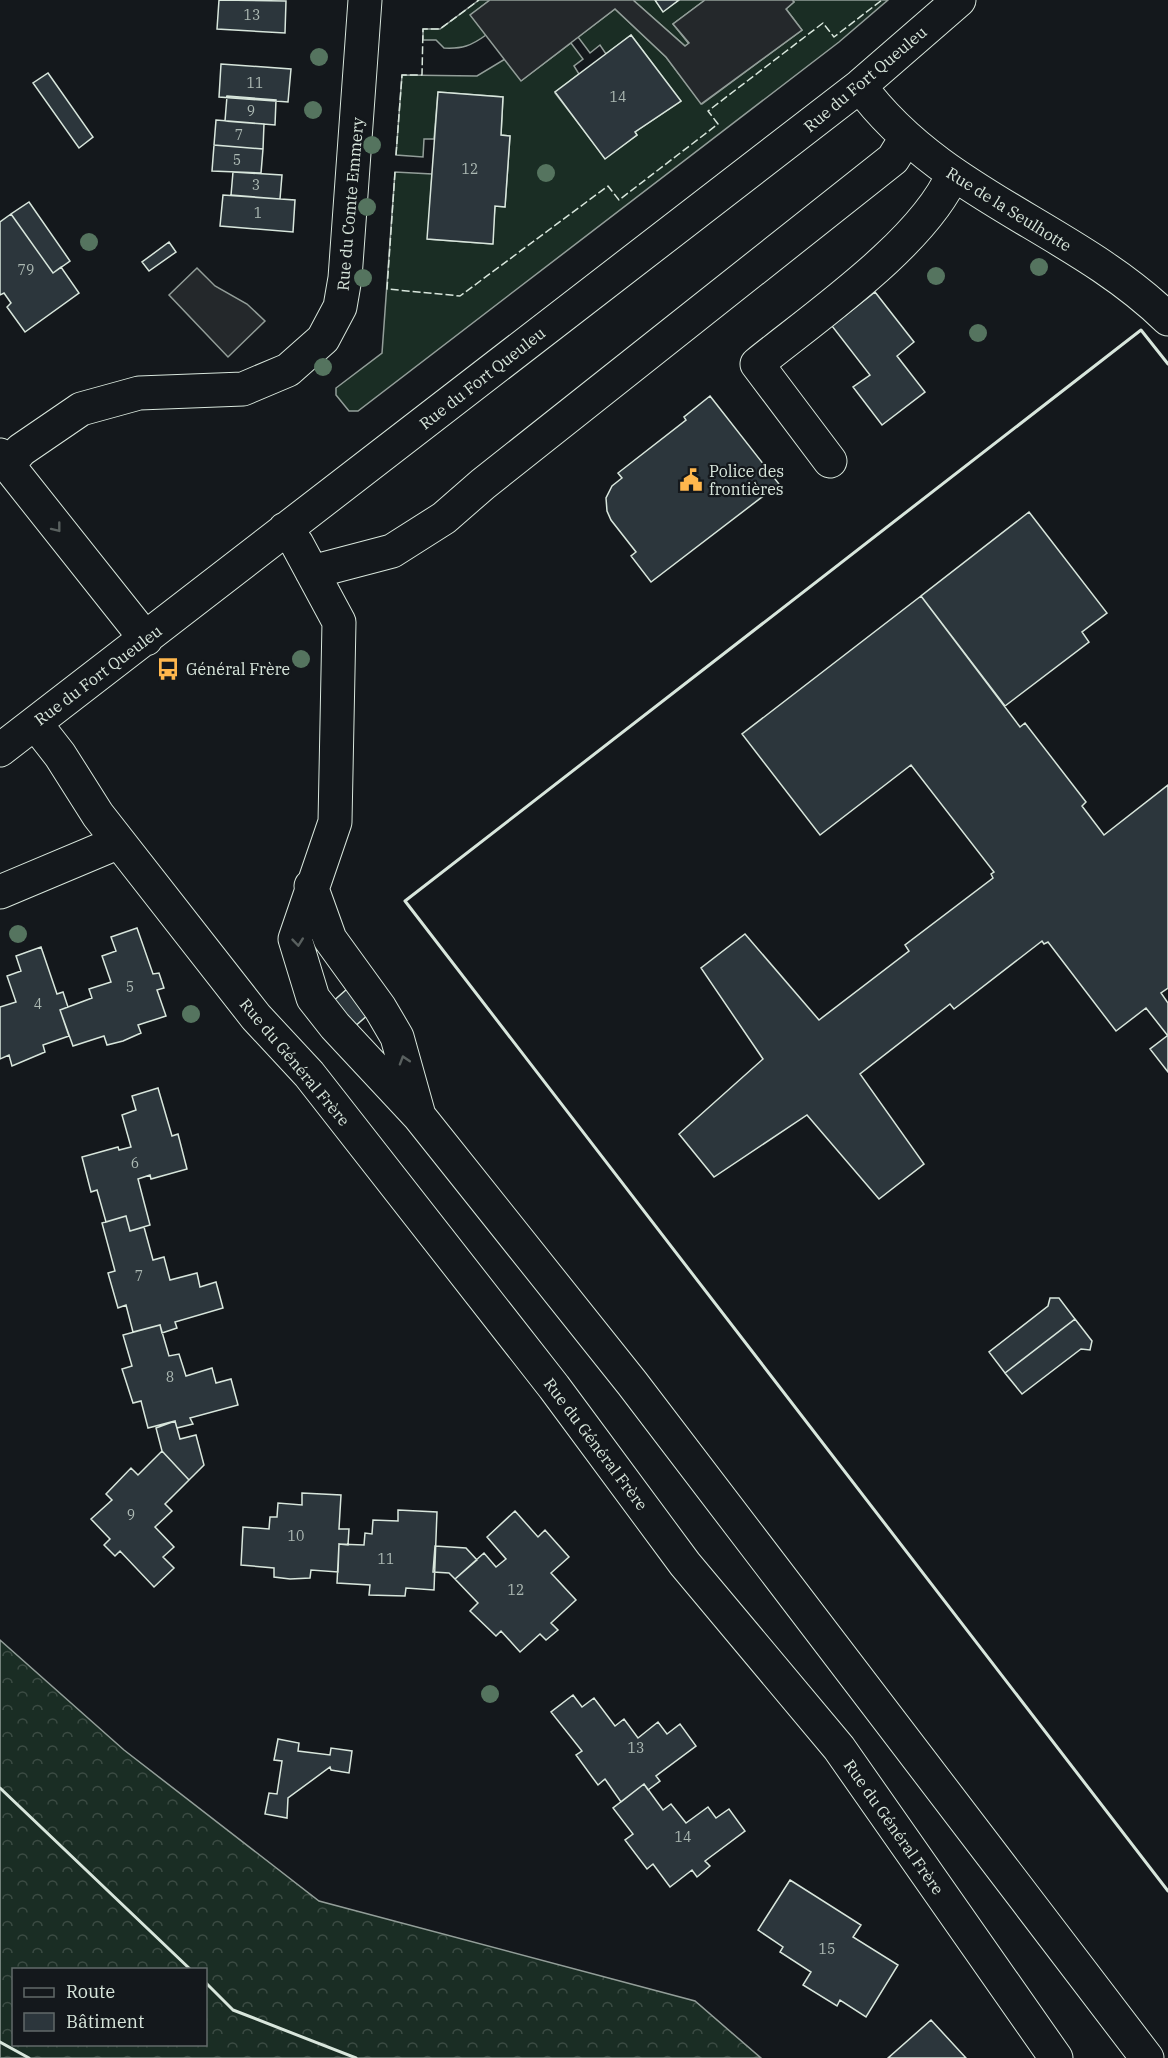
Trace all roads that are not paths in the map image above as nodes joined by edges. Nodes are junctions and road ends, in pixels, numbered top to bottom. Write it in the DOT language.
graph roads {
  1 [pos="365,0"];
  2 [pos="959,0"];
  3 [pos="860,86"];
  4 [pos="906,138"];
  5 [pos="953,174"];
  6 [pos="1168,319"];
  7 [pos="4,460"];
  8 [pos="830,461"];
  9 [pos="0,501"];
  10 [pos="36,501"];
  11 [pos="285,529"];
  12 [pos="312,572"];
  13 [pos="146,639"];
  14 [pos="35,723"];
  15 [pos="0,750"];
  16 [pos="119,842"];
  17 [pos="311,886"];
  18 [pos="0,892"];
  19 [pos="419,1116"];
  20 [pos="1056,2058"];
  21 [pos="1147,2058"];
  1 -- 7 [label="street, Rue du Comte Emmery"];
  2 -- 3 [label="street, Rue du Fort Queuleu"];
  3 -- 4 [label="street, Rue de la Seulhotte"];
  3 -- 11 [label="street, Rue du Fort Queuleu"];
  4 -- 5 [label="street, Rue de la Seulhotte"];
  4 -- 12 [label="street"];
  5 -- 6 [label="street, Rue de la Seulhotte"];
  5 -- 8 [label="street"];
  7 -- 10 [label="street"];
  9 -- 10 [label="street"];
  10 -- 13 [label="street, one-way"];
  11 -- 12 [label="street"];
  11 -- 13 [label="street, Rue du Fort Queuleu"];
  12 -- 17 [label="street"];
  13 -- 14 [label="street, Rue du Fort Queuleu"];
  14 -- 15 [label="street, Rue du Fort Queuleu"];
  14 -- 16 [label="street, Rue du Général Frère"];
  16 -- 18 [label="street"];
  16 -- 20 [label="street, Rue du Général Frère"];
  19 -- 17 [label="street, one-way"];
  17 -- 19 [label="street, one-way"];
  19 -- 21 [label="street"];
}
